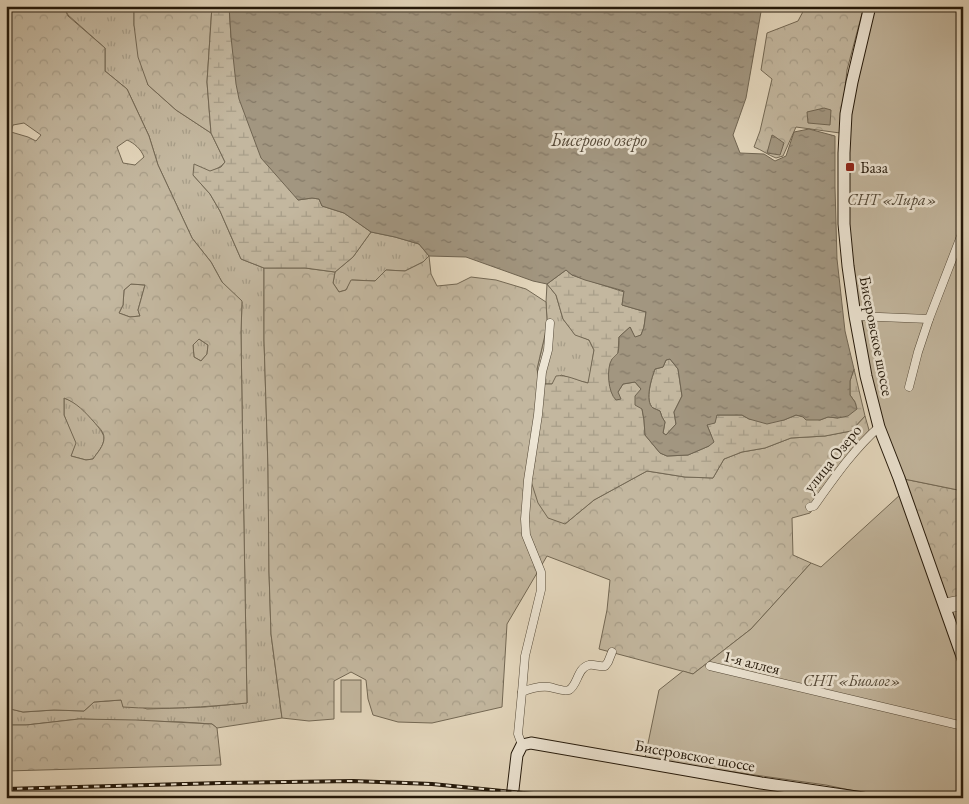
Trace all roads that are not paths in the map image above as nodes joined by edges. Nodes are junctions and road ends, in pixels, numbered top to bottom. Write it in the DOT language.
graph roads {
  1 [pos="870,6"];
  2 [pos="963,231"];
  3 [pos="855,316"];
  4 [pos="929,319"];
  5 [pos="550,324"];
  6 [pos="909,387"];
  7 [pos="879,427"];
  8 [pos="810,507"];
  9 [pos="963,599"];
  10 [pos="944,606"];
  11 [pos="963,606"];
  12 [pos="612,652"];
  13 [pos="963,659"];
  14 [pos="710,666"];
  15 [pos="522,692"];
  16 [pos="963,726"];
  17 [pos="522,745"];
  18 [pos="512,798"];
  19 [pos="863,798"];
  1 -- 3 [label="main road, Бисеровское шоссе"];
  2 -- 4 [label="street"];
  3 -- 4 [label="street"];
  3 -- 7 [label="main road, Бисеровское шоссе"];
  4 -- 6 [label="street"];
  5 -- 15 [label="street"];
  7 -- 8 [label="street, улица Озеро"];
  7 -- 10 [label="main road, Бисеровское шоссе"];
  9 -- 10 [label="street"];
  10 -- 11 [label="street"];
  10 -- 13 [label="main road, Бисеровское шоссе"];
  12 -- 15 [label="street"];
  14 -- 16 [label="street, 1-я аллея"];
  15 -- 17 [label="street"];
  17 -- 18 [label="main road"];
  17 -- 19 [label="main road, Бисеровское шоссе"];
}
